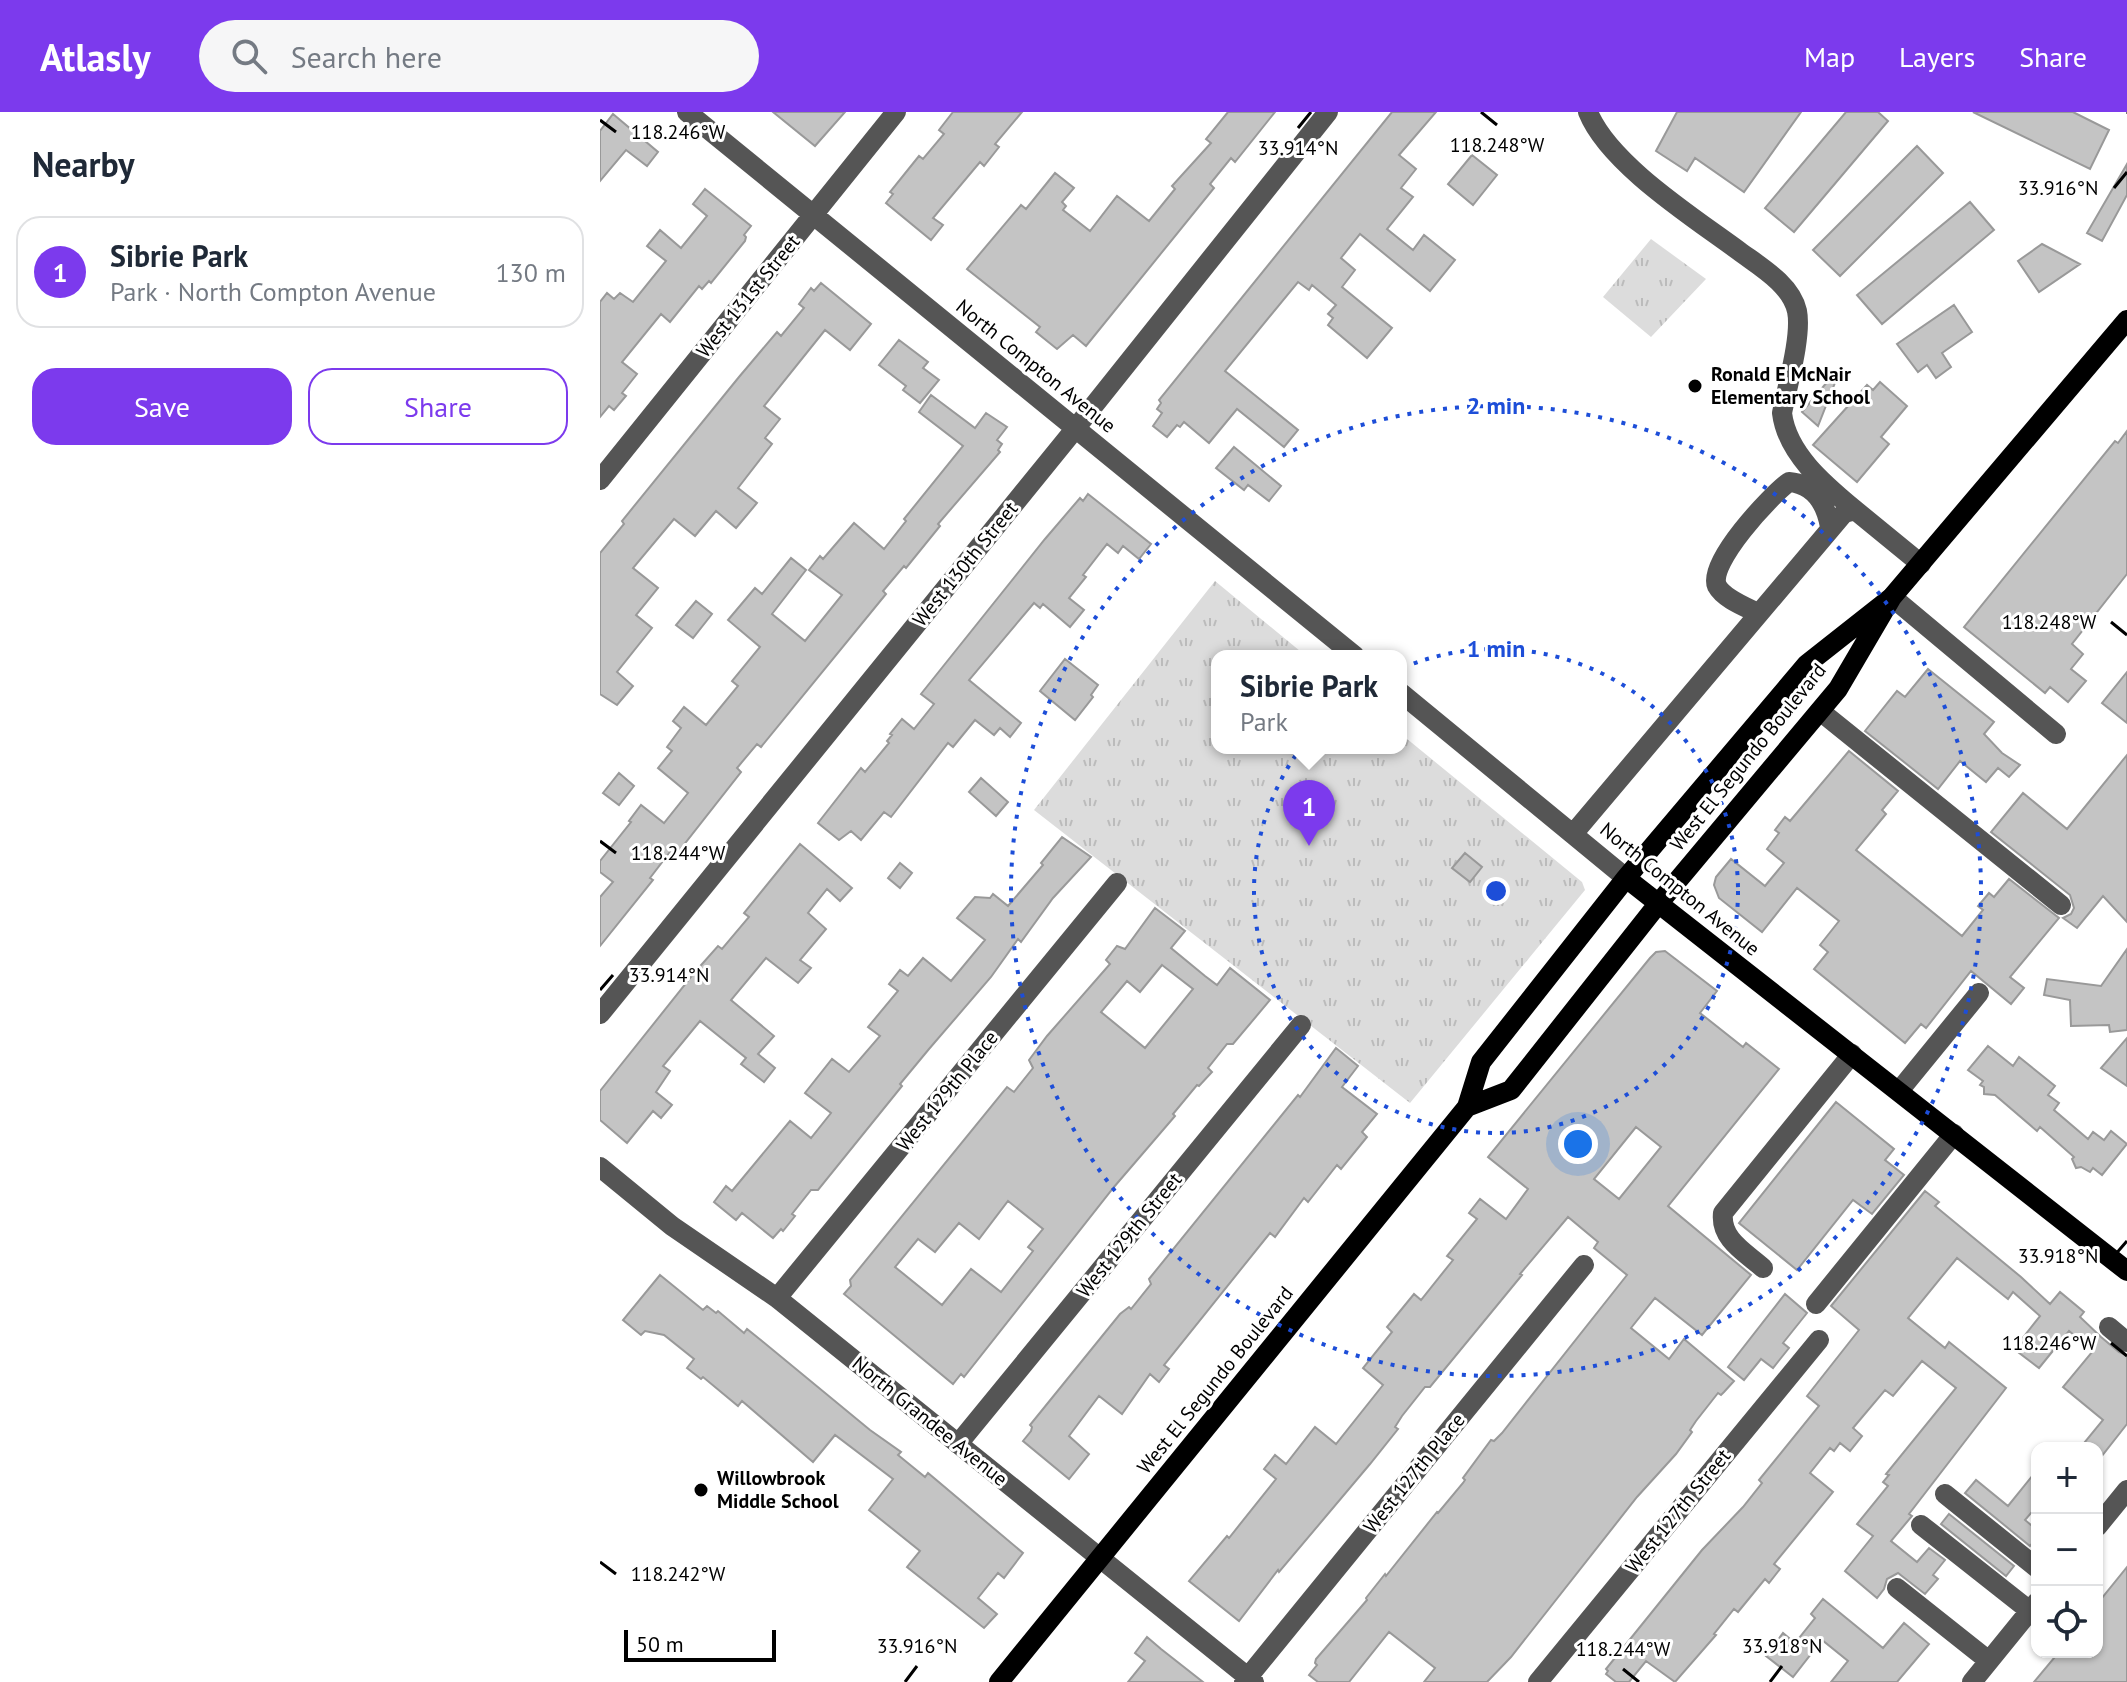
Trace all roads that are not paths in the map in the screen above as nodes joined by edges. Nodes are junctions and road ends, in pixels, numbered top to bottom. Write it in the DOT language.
graph roads {
  1 [pos="687,112"];
  2 [pos="896,112"];
  3 [pos="1328,112"];
  4 [pos="1588,112"];
  5 [pos="813,216"];
  6 [pos="2127,320"];
  7 [pos="1075,429"];
  8 [pos="600,480"];
  9 [pos="1855,510"];
  10 [pos="1830,527"];
  11 [pos="1921,564"];
  12 [pos="1892,597"];
  13 [pos="1758,613"];
  14 [pos="1348,650"];
  15 [pos="1407,698"];
  16 [pos="1820,711"];
  17 [pos="2056,734"];
  18 [pos="1573,834"];
  19 [pos="1626,878"];
  20 [pos="1117,883"];
  21 [pos="1658,904"];
  22 [pos="2061,905"];
  23 [pos="1979,993"];
  24 [pos="600,1014"];
  25 [pos="1301,1025"];
  26 [pos="1852,1054"];
  27 [pos="1899,1091"];
  28 [pos="1467,1107"];
  29 [pos="1954,1134"];
  30 [pos="600,1167"];
  31 [pos="1584,1265"];
  32 [pos="1763,1268"];
  33 [pos="2127,1271"];
  34 [pos="777,1298"];
  35 [pos="1816,1304"];
  36 [pos="2109,1327"];
  37 [pos="1819,1340"];
  38 [pos="2127,1342"];
  39 [pos="958,1444"];
  40 [pos="2127,1490"];
  41 [pos="1945,1494"];
  42 [pos="2103,1520"];
  43 [pos="1921,1525"];
  44 [pos="1101,1559"];
  45 [pos="2031,1563"];
  46 [pos="1897,1588"];
  47 [pos="2031,1606"];
  48 [pos="2031,1609"];
  49 [pos="1989,1661"];
  50 [pos="1248,1680"];
  51 [pos="999,1682"];
  52 [pos="1538,1682"];
  53 [pos="1972,1682"];
  1 -- 5 [label="street, North Compton Avenue"];
  2 -- 5 [label="street, West 131st Street"];
  3 -- 7 [label="street, West 130th Street"];
  4 -- 9 [label="street"];
  5 -- 7 [label="street, North Compton Avenue"];
  5 -- 8 [label="street, West 131st Street"];
  6 -- 11 [label="main road, West El Segundo Boulevard"];
  7 -- 14 [label="street, North Compton Avenue"];
  7 -- 24 [label="street, West 130th Street"];
  9 -- 10 [label="street"];
  9 -- 11 [label="street"];
  10 -- 13 [label="street"];
  10 -- 13 [label="street"];
  11 -- 12 [label="main road, West El Segundo Boulevard"];
  12 -- 16 [label="main road, West El Segundo Boulevard"];
  12 -- 17 [label="street"];
  12 -- 19 [label="main road, West El Segundo Boulevard"];
  13 -- 18 [label="street"];
  15 -- 18 [label="street, North Compton Avenue"];
  16 -- 21 [label="main road, West El Segundo Boulevard"];
  16 -- 22 [label="street"];
  18 -- 19 [label="street, North Compton Avenue"];
  19 -- 21 [label="main road, North Compton Avenue"];
  19 -- 28 [label="main road, West El Segundo Boulevard"];
  20 -- 34 [label="street, West 129th Place"];
  21 -- 26 [label="main road, North Compton Avenue"];
  21 -- 28 [label="main road, West El Segundo Boulevard"];
  23 -- 27 [label="street"];
  25 -- 39 [label="street, West 129th Street"];
  26 -- 27 [label="main road, North Compton Avenue"];
  26 -- 32 [label="street"];
  27 -- 29 [label="main road, North Compton Avenue"];
  28 -- 44 [label="main road, West El Segundo Boulevard"];
  29 -- 33 [label="main road, North Compton Avenue"];
  29 -- 35 [label="street"];
  30 -- 34 [label="street, North Grandee Avenue"];
  31 -- 50 [label="street, West 127th Place"];
  34 -- 39 [label="street, North Grandee Avenue"];
  36 -- 38 [label="street"];
  37 -- 52 [label="street, West 127th Street"];
  39 -- 44 [label="street, North Grandee Avenue"];
  40 -- 42 [label="street"];
  41 -- 45 [label="street"];
  43 -- 47 [label="street"];
  44 -- 50 [label="street, North Grandee Avenue"];
  44 -- 51 [label="main road, West El Segundo Boulevard"];
  46 -- 49 [label="street"];
  48 -- 49 [label="street"];
  49 -- 53 [label="street"];
}
